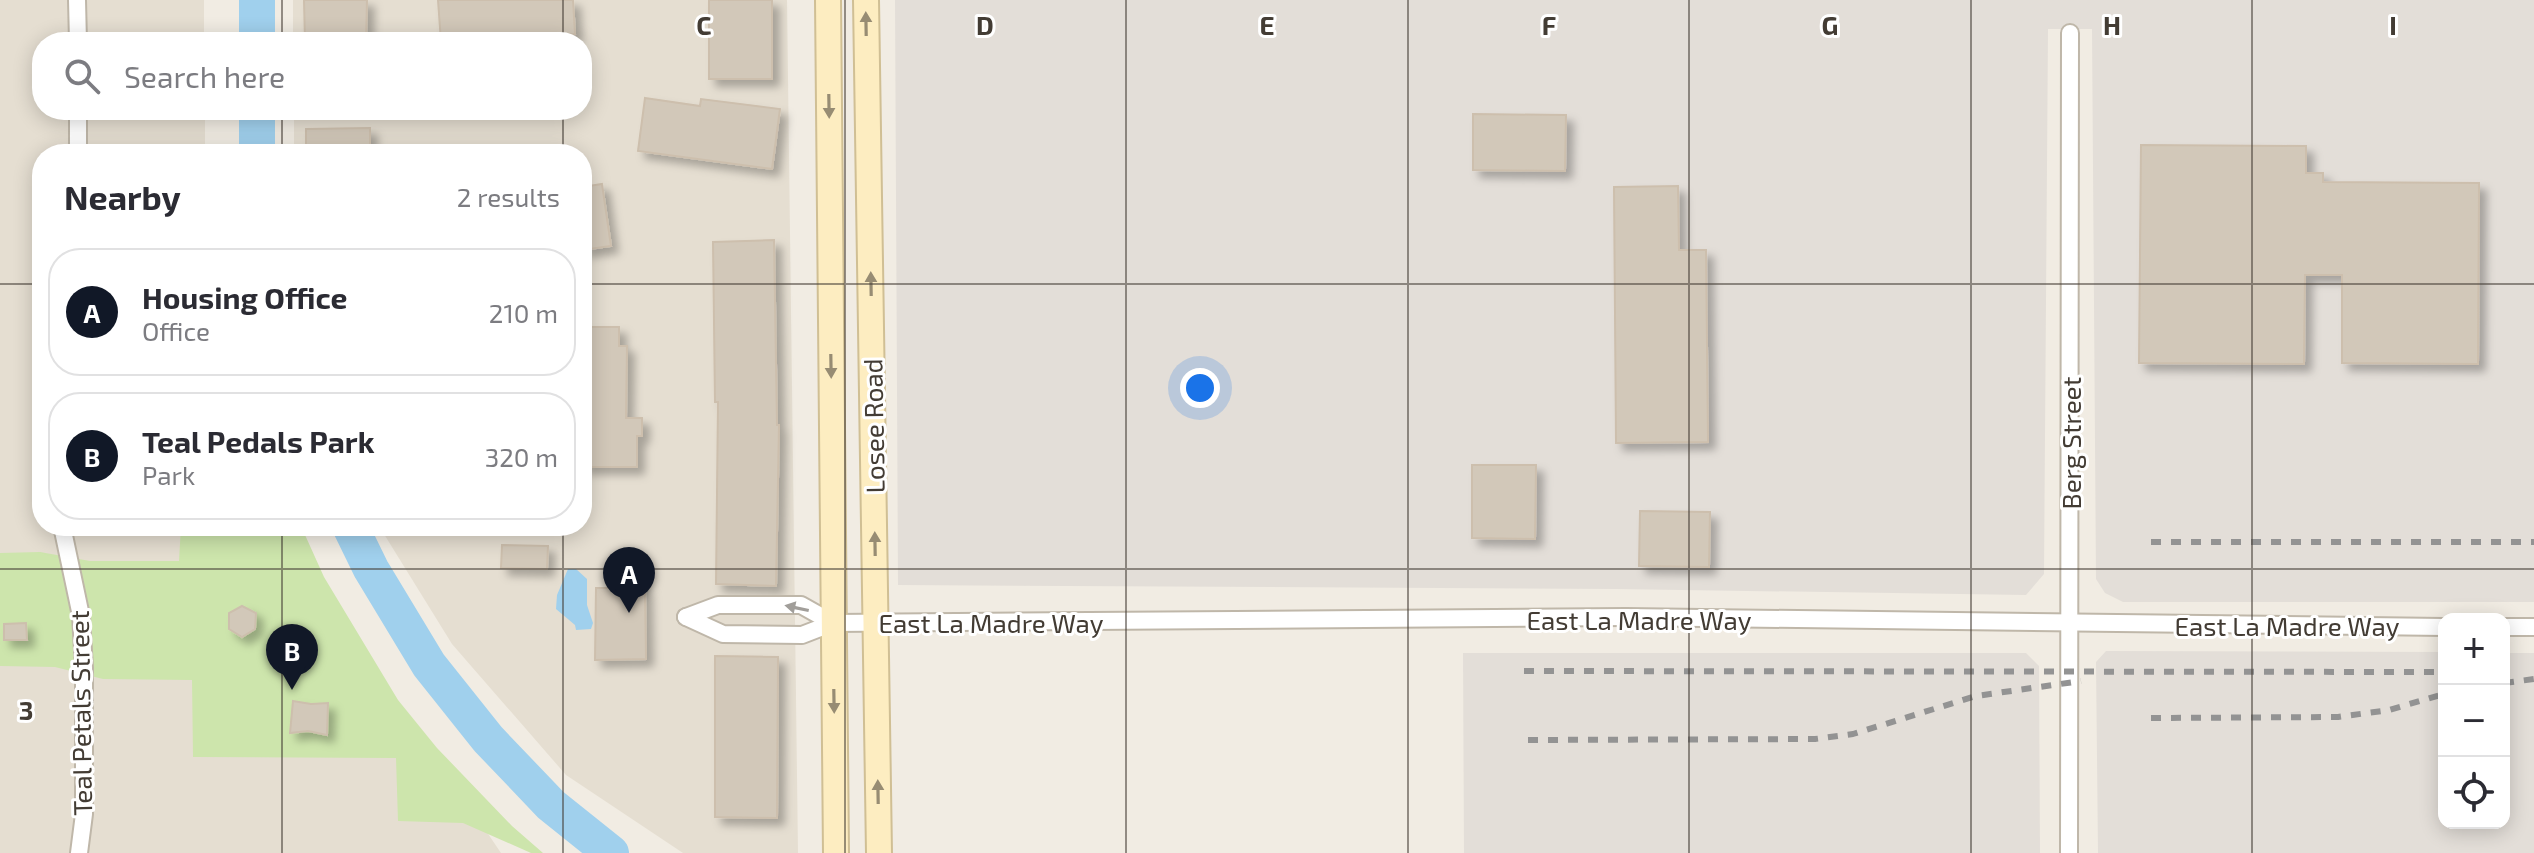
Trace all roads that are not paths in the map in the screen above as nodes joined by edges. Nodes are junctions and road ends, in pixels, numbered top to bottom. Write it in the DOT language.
graph roads {
  1 [pos="77,0"];
  2 [pos="828,0"];
  3 [pos="866,0"];
  4 [pos="78,32"];
  5 [pos="2070,33"];
  6 [pos="78,120"];
  7 [pos="78,144"];
  8 [pos="64,536"];
  9 [pos="876,622"];
  10 [pos="833,623"];
  11 [pos="2070,624"];
  12 [pos="2438,627"];
  13 [pos="2510,627"];
  14 [pos="2534,627"];
  15 [pos="79,853"];
  16 [pos="836,853"];
  17 [pos="879,853"];
  18 [pos="2069,853"];
  1 -- 4 [label="street"];
  2 -- 10 [label="main road, Losee Road, one-way"];
  9 -- 3 [label="main road, Losee Road, one-way"];
  5 -- 11 [label="street, Berg Street"];
  6 -- 7 [label="street"];
  8 -- 15 [label="street, Teal Petals Street"];
  9 -- 10 [label="street, East La Madre Way"];
  9 -- 11 [label="street, East La Madre Way"];
  17 -- 9 [label="main road, Losee Road, one-way"];
  10 -- 10 [label="street, East La Madre Way, one-way"];
  10 -- 16 [label="main road, Losee Road, one-way"];
  11 -- 12 [label="street, East La Madre Way"];
  11 -- 18 [label="street, Berg Street"];
  13 -- 14 [label="street"];
}
